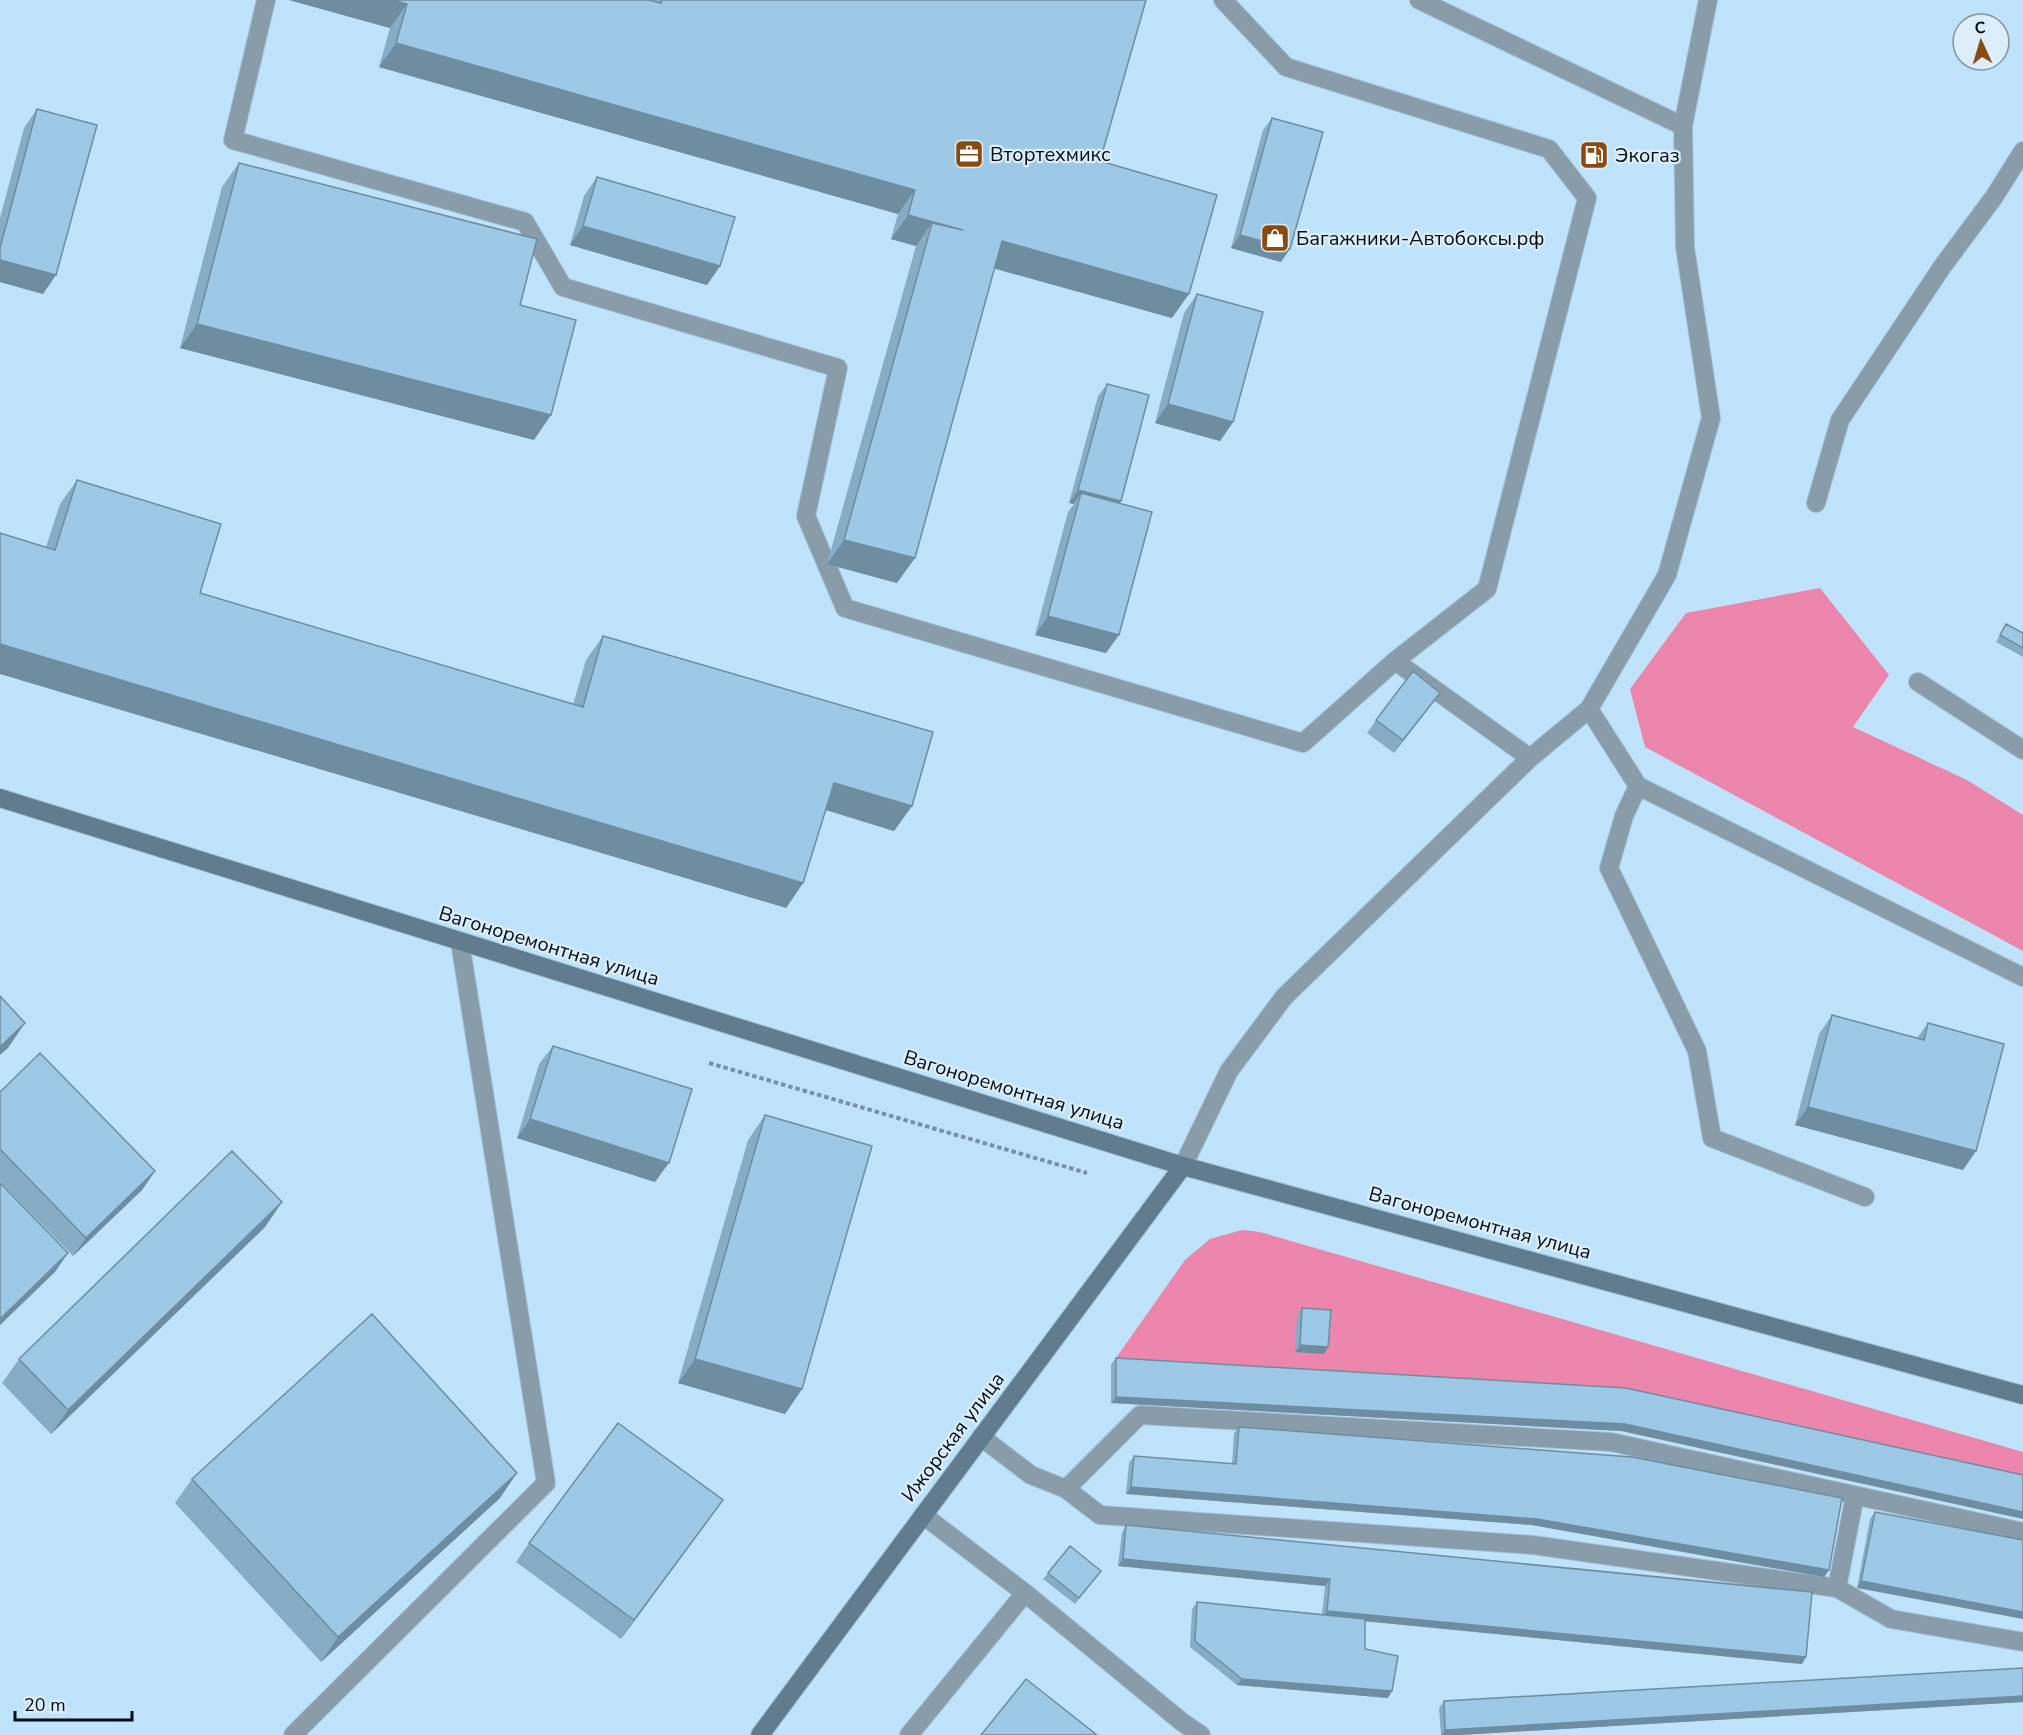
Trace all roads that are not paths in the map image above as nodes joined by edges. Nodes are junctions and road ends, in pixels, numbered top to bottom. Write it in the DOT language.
graph roads {
  1 [pos="266,0"];
  2 [pos="1223,0"];
  3 [pos="1419,0"];
  4 [pos="1708,0"];
  5 [pos="1683,126"];
  6 [pos="2023,151"];
  7 [pos="1816,503"];
  8 [pos="1395,661"];
  9 [pos="1918,682"];
  10 [pos="1589,709"];
  11 [pos="2023,750"];
  12 [pos="1530,758"];
  13 [pos="1638,786"];
  14 [pos="0,798"];
  15 [pos="460,942"];
  16 [pos="2023,977"];
  17 [pos="1183,1166"];
  18 [pos="1865,1197"];
  19 [pos="2023,1395"];
  20 [pos="981,1437"];
  21 [pos="1066,1489"];
  22 [pos="1855,1495"];
  23 [pos="923,1515"];
  24 [pos="2023,1532"];
  25 [pos="1837,1588"];
  26 [pos="1025,1593"];
  27 [pos="2023,1642"];
  28 [pos="293,1735"];
  29 [pos="760,1735"];
  30 [pos="909,1735"];
  31 [pos="1201,1735"];
  1 -- 8 [label="lane"];
  2 -- 8 [label="lane"];
  3 -- 5 [label="lane"];
  4 -- 5 [label="lane"];
  5 -- 10 [label="lane"];
  6 -- 7 [label="lane"];
  8 -- 12 [label="lane"];
  9 -- 11 [label="lane"];
  10 -- 12 [label="lane"];
  10 -- 13 [label="lane"];
  12 -- 17 [label="lane"];
  13 -- 16 [label="lane"];
  13 -- 18 [label="lane"];
  14 -- 15 [label="street, Вагоноремонтная улица"];
  15 -- 17 [label="street, Вагоноремонтная улица"];
  15 -- 28 [label="lane"];
  17 -- 19 [label="street, Вагоноремонтная улица"];
  17 -- 20 [label="street, Ижорская улица"];
  20 -- 21 [label="lane"];
  20 -- 23 [label="street, Ижорская улица"];
  21 -- 22 [label="lane"];
  21 -- 25 [label="lane"];
  22 -- 24 [label="lane"];
  22 -- 25 [label="lane"];
  23 -- 26 [label="lane"];
  23 -- 29 [label="street, Ижорская улица"];
  25 -- 27 [label="lane"];
  26 -- 30 [label="lane"];
  26 -- 31 [label="lane"];
}
